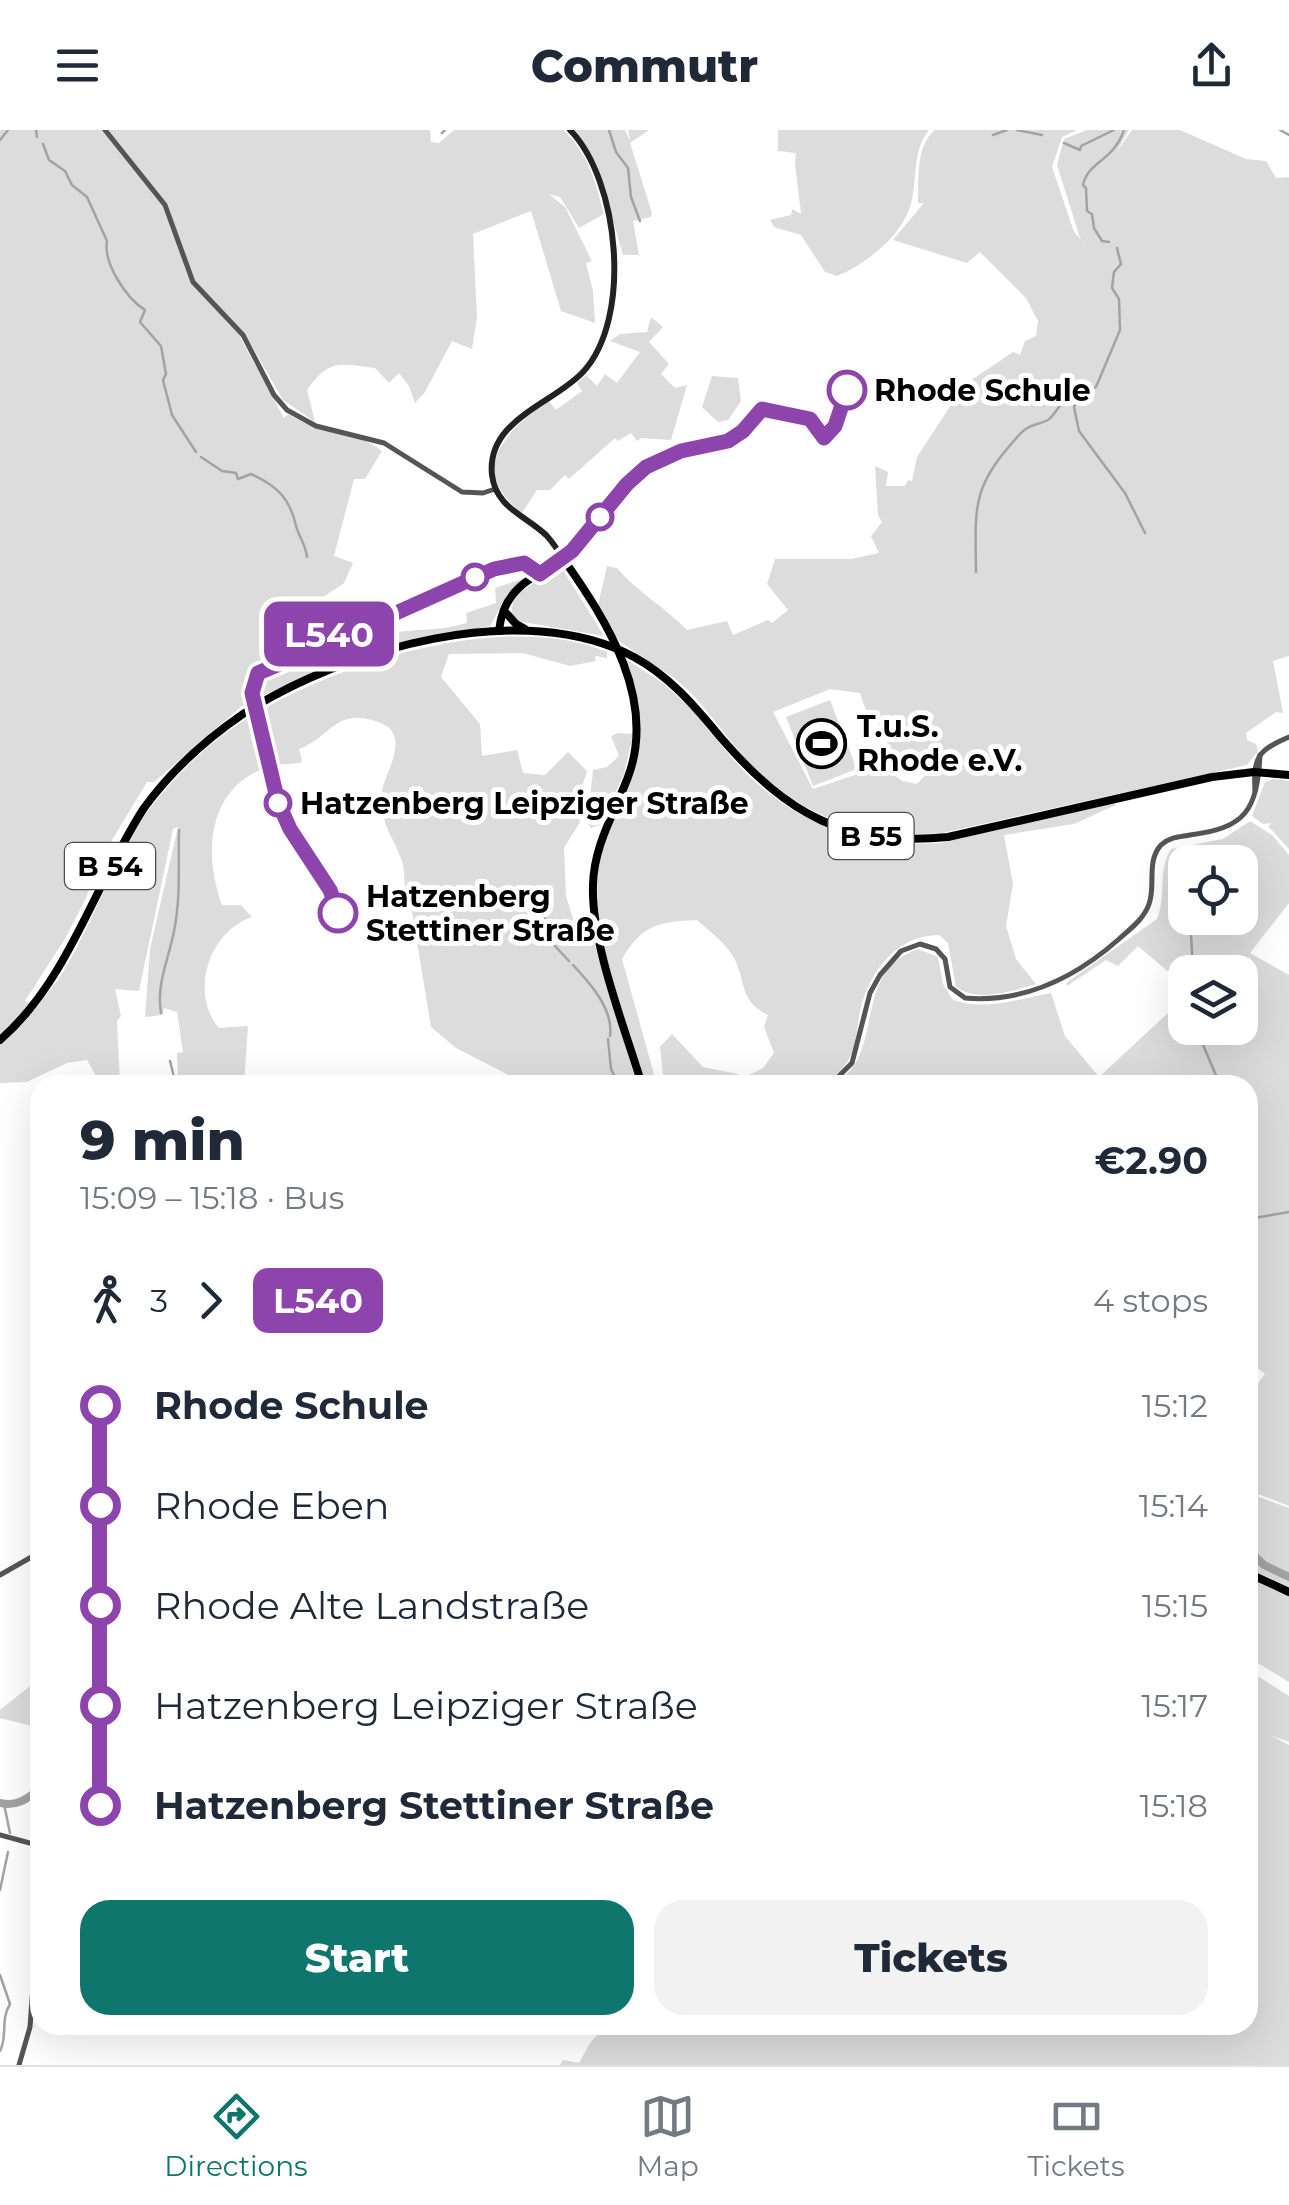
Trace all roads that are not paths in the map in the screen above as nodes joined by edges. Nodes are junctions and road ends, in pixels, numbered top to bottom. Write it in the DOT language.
graph roads {
  1 [pos="106,130"];
  2 [pos="570,130"];
  3 [pos="495,489"];
  4 [pos="564,560"];
  5 [pos="508,598"];
  6 [pos="506,613"];
  7 [pos="502,631"];
  8 [pos="529,631"];
  9 [pos="1289,737"];
  10 [pos="1260,755"];
  11 [pos="1257,772"];
  12 [pos="1275,773"];
  13 [pos="1234,774"];
  14 [pos="1289,774"];
  15 [pos="1255,794"];
  16 [pos="0,1040"];
  17 [pos="639,1075"];
  18 [pos="841,1075"];
  19 [pos="30,1561"];
  20 [pos="0,1575"];
  21 [pos="1258,1578"];
  22 [pos="1289,1592"];
  23 [pos="0,1835"];
  24 [pos="30,1843"];
  25 [pos="30,2027"];
  26 [pos="18,2065"];
  1 -- 3 [label="street"];
  2 -- 3 [label="main road"];
  3 -- 4 [label="main road"];
  4 -- 5 [label="main road"];
  4 -- 17 [label="main road"];
  5 -- 6 [label="main road"];
  5 -- 7 [label="main road"];
  6 -- 7 [label="main road"];
  6 -- 8 [label="main road"];
  7 -- 8 [label="main road, B 55"];
  7 -- 16 [label="main road, B 54"];
  8 -- 13 [label="main road, B 55"];
  9 -- 10 [label="street"];
  10 -- 11 [label="street"];
  10 -- 12 [label="street"];
  11 -- 12 [label="main road, B 55"];
  11 -- 13 [label="main road, B 55"];
  11 -- 15 [label="street"];
  12 -- 14 [label="main road, B 55"];
  13 -- 15 [label="street"];
  15 -- 18 [label="street"];
  19 -- 20 [label="street"];
  21 -- 22 [label="main road"];
  23 -- 24 [label="street"];
  25 -- 26 [label="street"];
}
